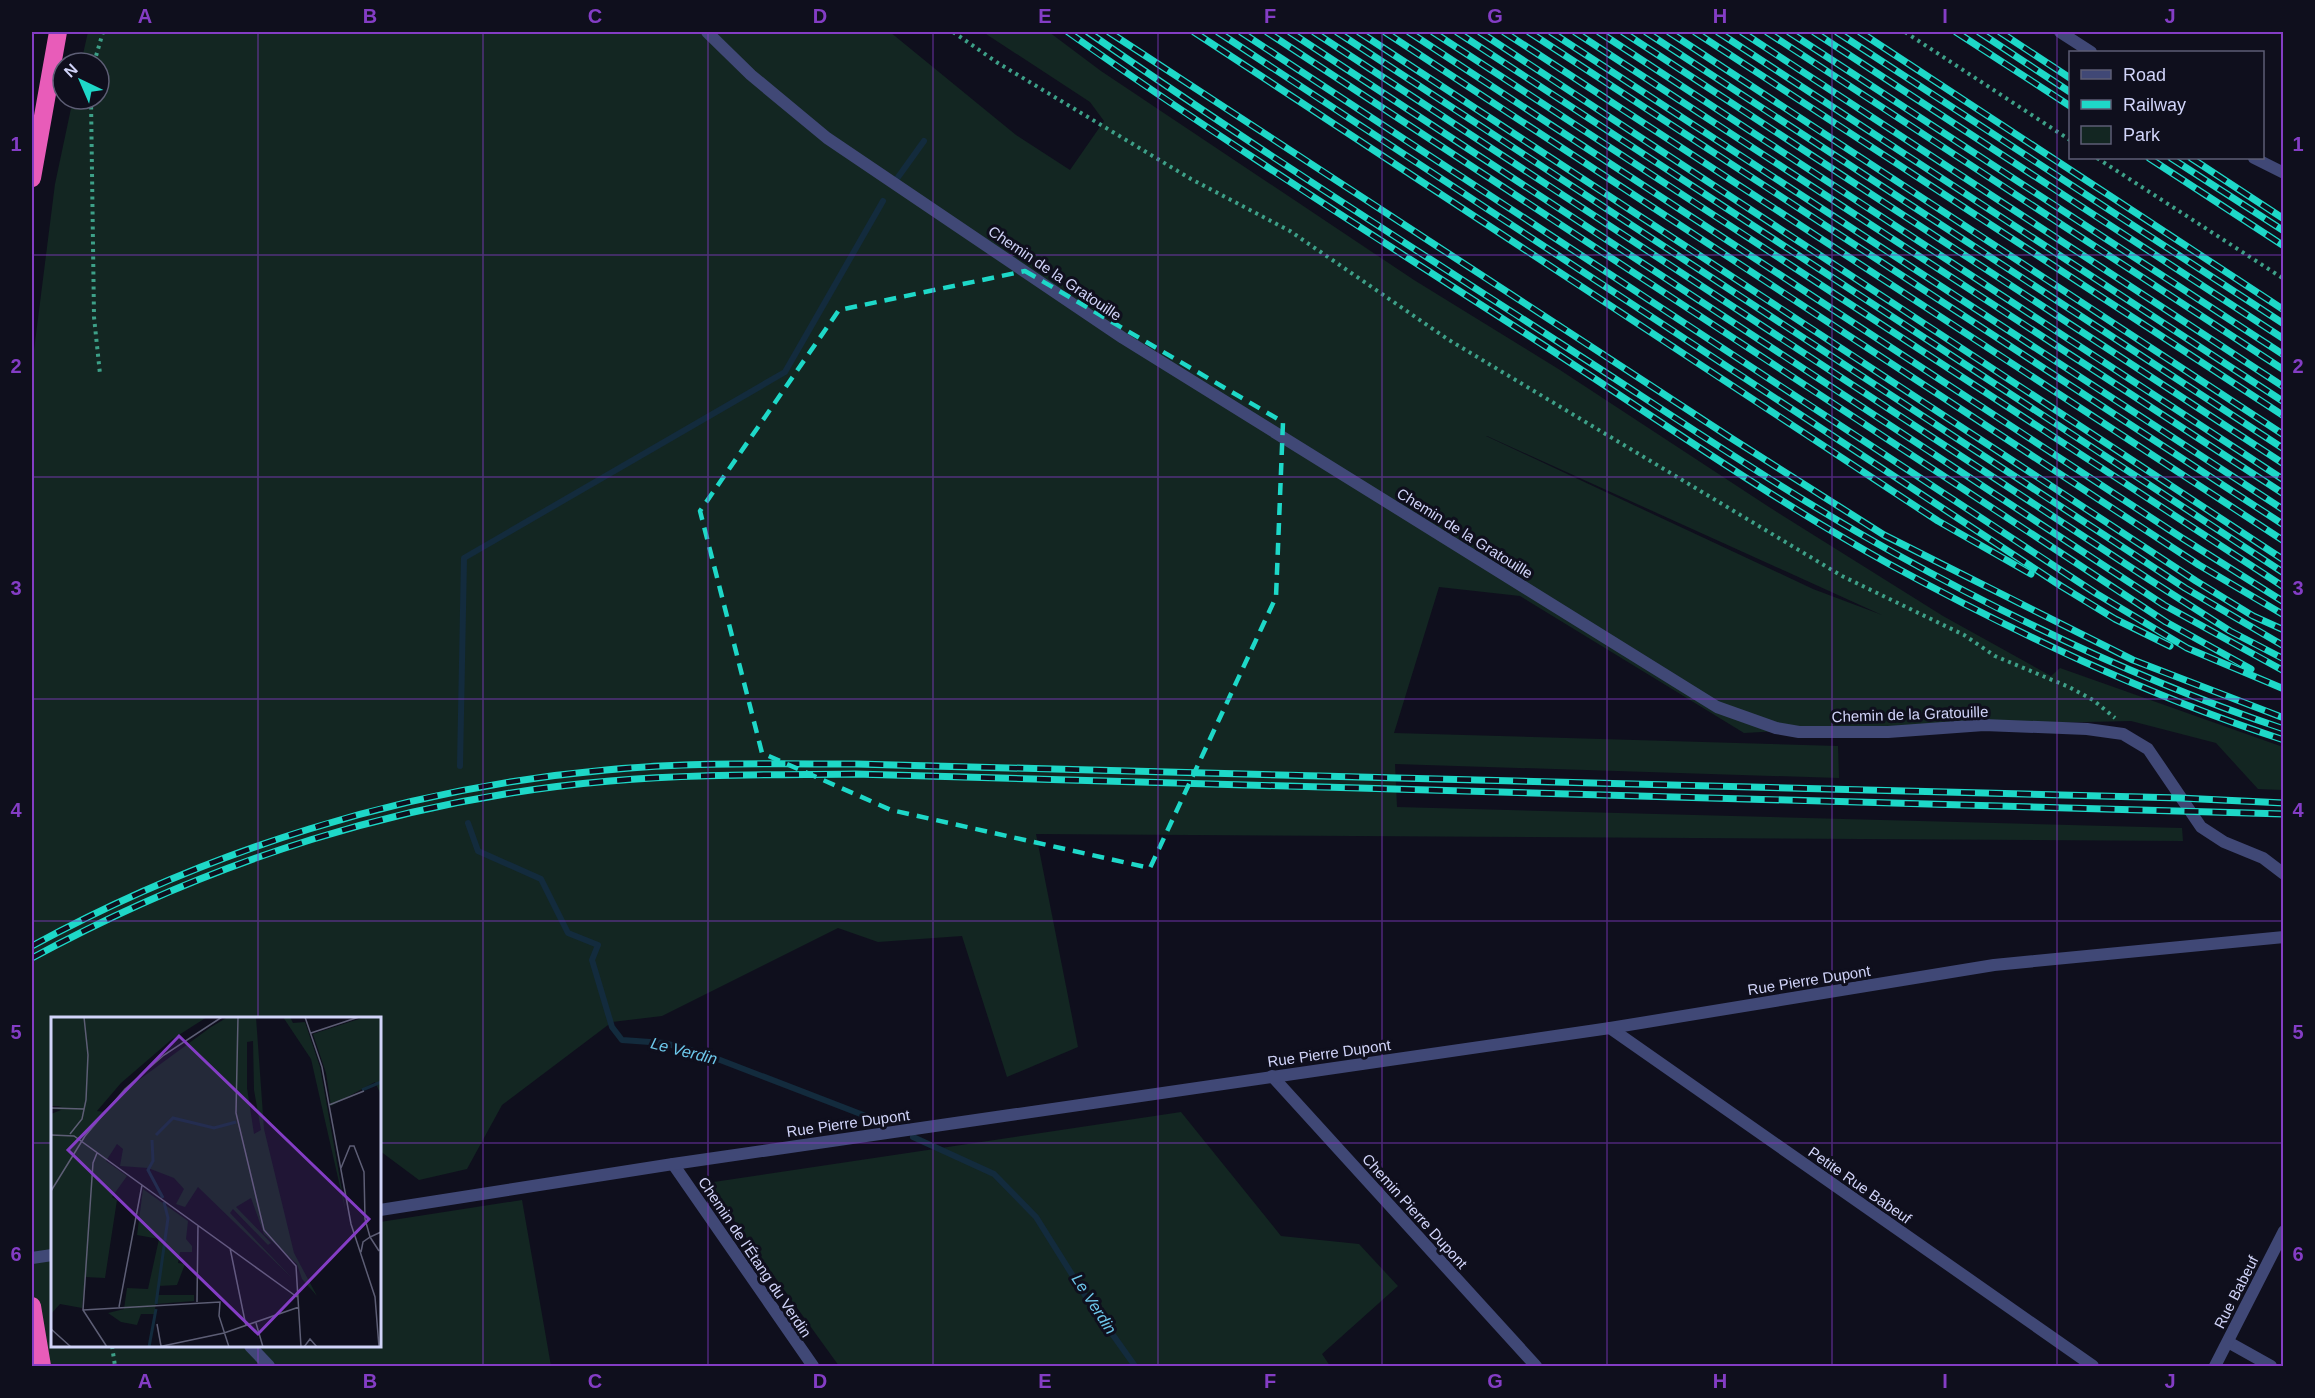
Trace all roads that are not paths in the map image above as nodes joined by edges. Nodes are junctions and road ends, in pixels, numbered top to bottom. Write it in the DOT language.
graph roads {
  1 [pos="58,32"];
  2 [pos="707,32"];
  3 [pos="2060,32"];
  4 [pos="2089,51"];
  5 [pos="2256,159"];
  6 [pos="2283,173"];
  7 [pos="32,178"];
  8 [pos="2283,874"];
  9 [pos="2283,937"];
  10 [pos="1610,1028"];
  11 [pos="1272,1076"];
  12 [pos="673,1164"];
  13 [pos="381,1209"];
  14 [pos="2283,1231"];
  15 [pos="51,1255"];
  16 [pos="32,1258"];
  17 [pos="32,1306"];
  18 [pos="2228,1342"];
  19 [pos="251,1347"];
  20 [pos="42,1366"];
  21 [pos="269,1366"];
  22 [pos="813,1366"];
  23 [pos="1536,1366"];
  24 [pos="2093,1366"];
  25 [pos="2215,1366"];
  26 [pos="2271,1366"];
  1 -- 7 [label="highway"];
  2 -- 8 [label="street, Chemin de la Gratouille"];
  3 -- 4 [label="street"];
  5 -- 6 [label="street"];
  9 -- 10 [label="street, Rue Pierre Dupont"];
  10 -- 11 [label="street, Rue Pierre Dupont"];
  10 -- 24 [label="street, Petite Rue Babeuf"];
  11 -- 12 [label="street, Rue Pierre Dupont"];
  11 -- 23 [label="street, Chemin Pierre Dupont"];
  12 -- 13 [label="street, Rue Pierre Dupont"];
  12 -- 22 [label="street, Chemin de l'Étang du Verdin"];
  14 -- 18 [label="street, Rue Babeuf"];
  15 -- 16 [label="street"];
  17 -- 20 [label="highway"];
  18 -- 25 [label="street, Rue Babeuf"];
  18 -- 26 [label="street"];
  19 -- 21 [label="street"];
}
